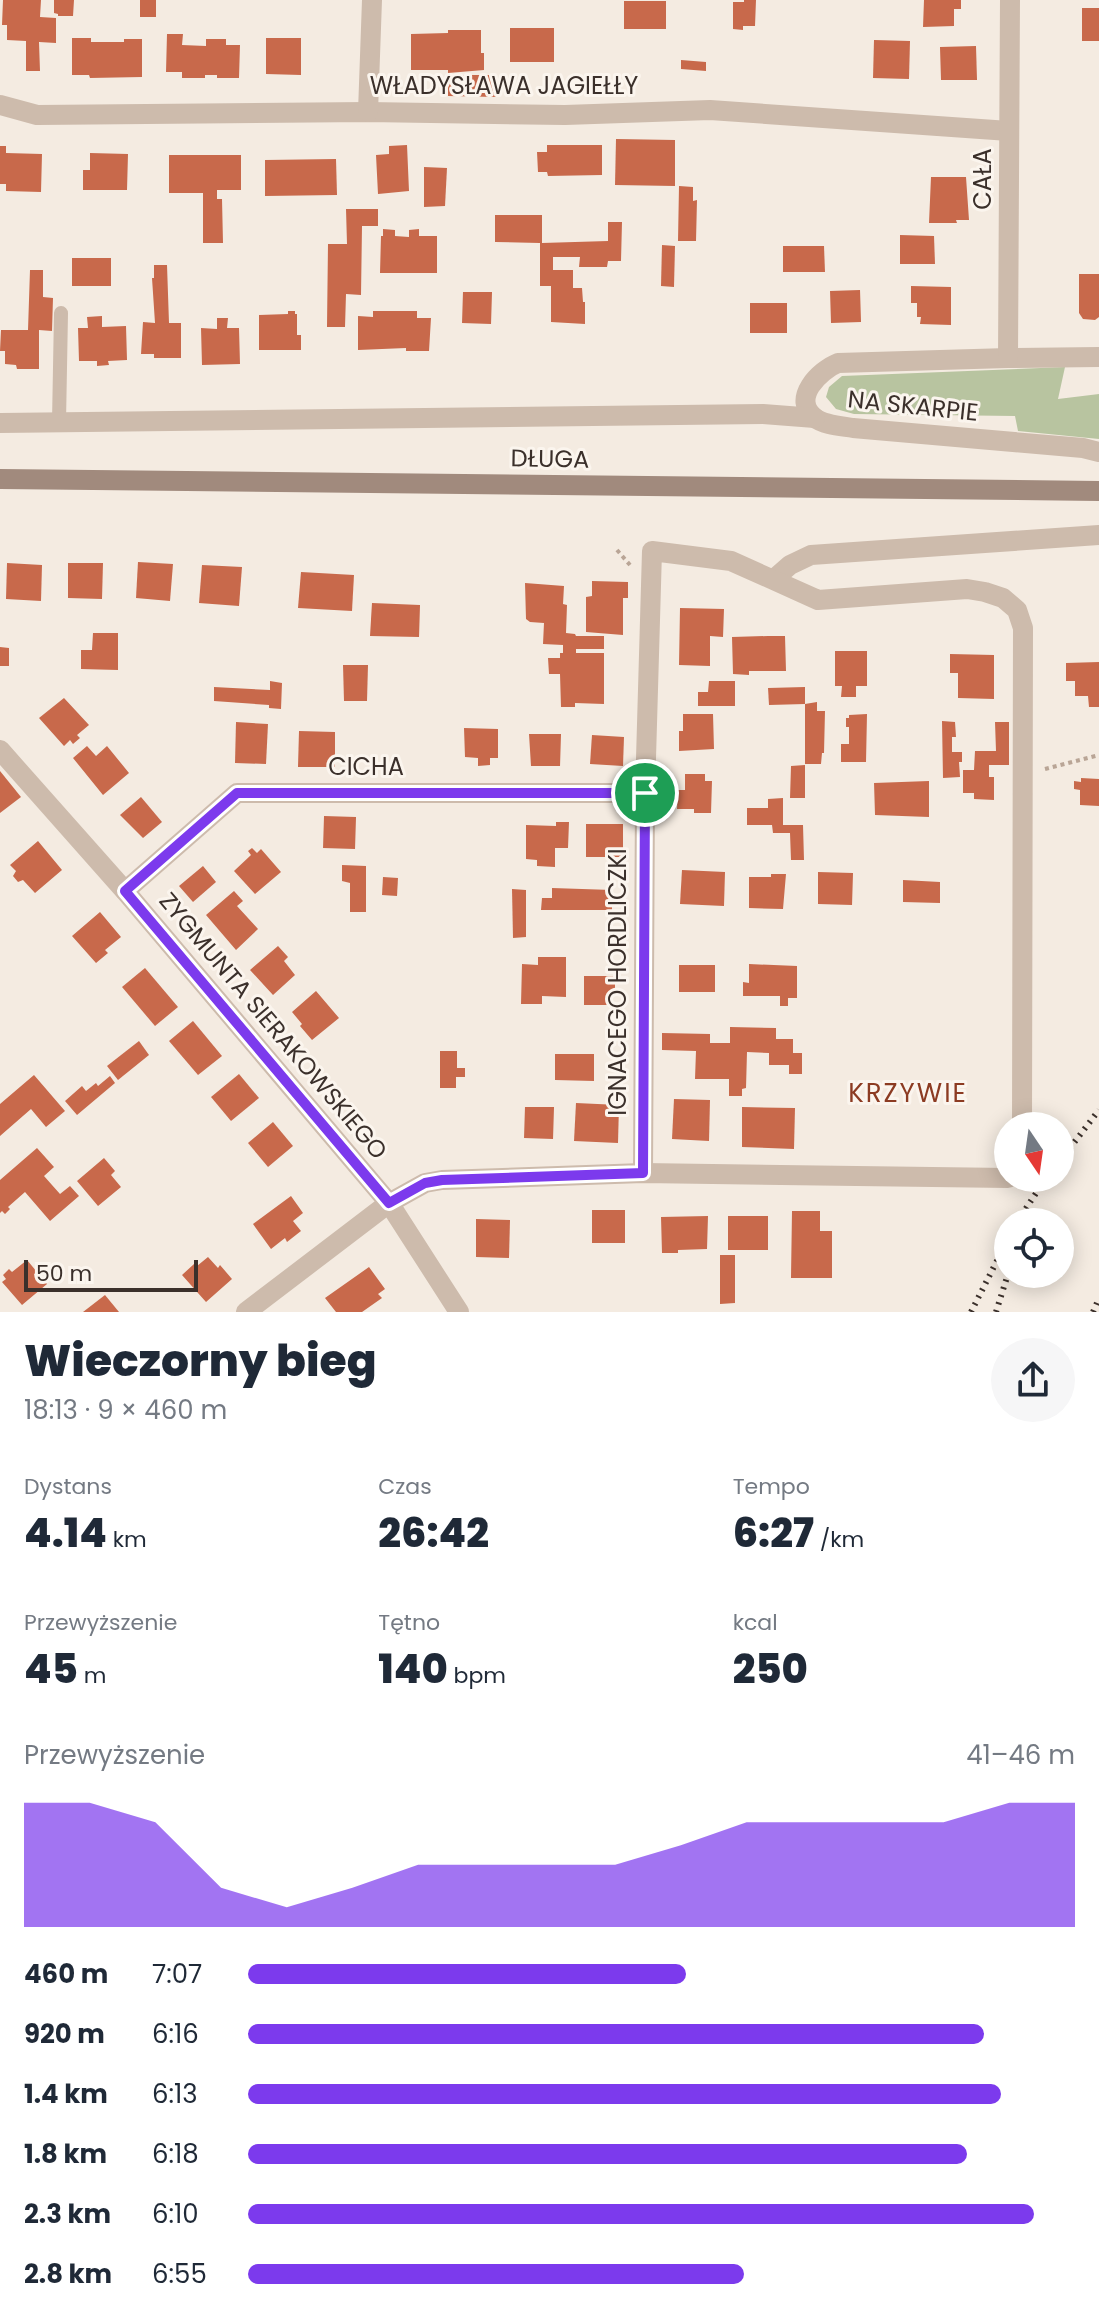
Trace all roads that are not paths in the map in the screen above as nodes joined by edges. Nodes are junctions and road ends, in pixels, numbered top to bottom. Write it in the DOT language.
graph roads {
  1 [pos="372,0"];
  2 [pos="1010,0"];
  3 [pos="0,105"];
  4 [pos="368,112"];
  5 [pos="1009,131"];
  6 [pos="61,313"];
  7 [pos="1099,357"];
  8 [pos="1008,358"];
  9 [pos="815,418"];
  10 [pos="59,422"];
  11 [pos="0,423"];
  12 [pos="1099,452"];
  13 [pos="0,479"];
  14 [pos="1099,491"];
  15 [pos="1099,535"];
  16 [pos="774,579"];
  17 [pos="0,750"];
  18 [pos="645,793"];
  19 [pos="125,891"];
  20 [pos="1022,1112"];
  21 [pos="643,1173"];
  22 [pos="994,1178"];
  23 [pos="389,1203"];
  24 [pos="246,1312"];
  25 [pos="459,1312"];
  1 -- 4 [label="street"];
  2 -- 5 [label="street, CAŁA"];
  3 -- 4 [label="street, WŁADYSŁAWA JAGIEŁŁY"];
  4 -- 5 [label="street, WŁADYSŁAWA JAGIEŁŁY"];
  5 -- 8 [label="street, CAŁA"];
  6 -- 10 [label="lane"];
  7 -- 8 [label="street, NA SKARPIE"];
  8 -- 9 [label="street, NA SKARPIE"];
  9 -- 10 [label="street, DŁUGA"];
  9 -- 12 [label="street, NA SKARPIE"];
  10 -- 11 [label="street, DŁUGA"];
  13 -- 14 [label="main road, DŁUGA"];
  15 -- 16 [label="street"];
  16 -- 18 [label="street, IGNACEGO HORDLICZKI"];
  16 -- 20 [label="street"];
  17 -- 19 [label="street, ZYGMUNTA SIERAKOWSKIEGO"];
  18 -- 19 [label="street, CICHA"];
  18 -- 21 [label="street, IGNACEGO HORDLICZKI"];
  19 -- 23 [label="street, ZYGMUNTA SIERAKOWSKIEGO"];
  21 -- 22 [label="street"];
  21 -- 23 [label="street"];
  23 -- 24 [label="street"];
  23 -- 25 [label="street, ZYGMUNTA SIERAKOWSKIEGO"];
}
